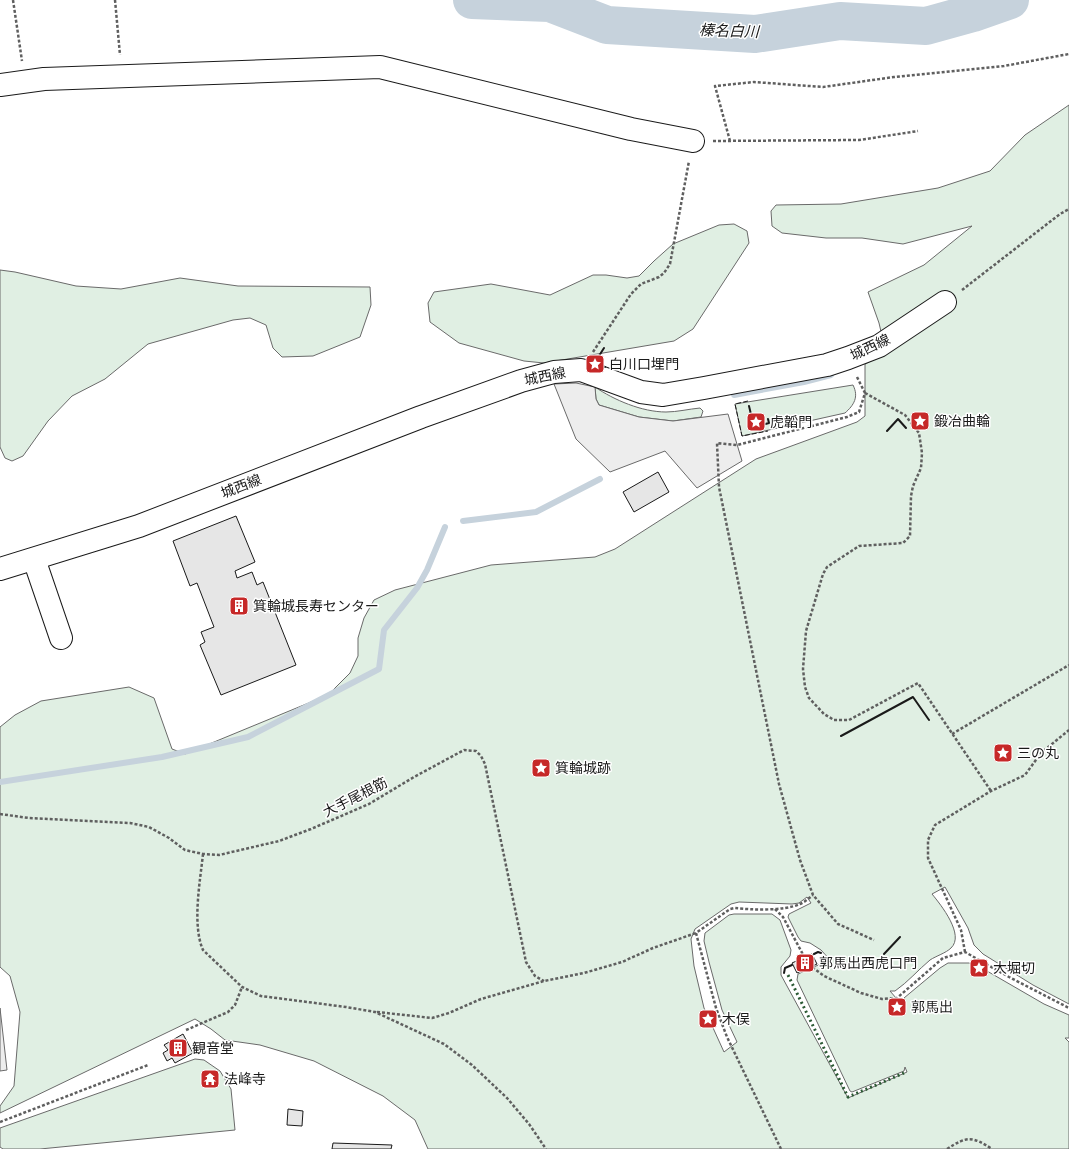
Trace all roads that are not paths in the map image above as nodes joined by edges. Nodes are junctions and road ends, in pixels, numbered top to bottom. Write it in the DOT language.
graph roads {
  1 [pos="0,85"];
  2 [pos="693,141"];
  3 [pos="945,302"];
  4 [pos="34,559"];
  5 [pos="0,569"];
  6 [pos="61,638"];
  1 -- 2 [label="street"];
  3 -- 4 [label="street, 城西線"];
  4 -- 5 [label="street, 城西線"];
  4 -- 6 [label="street"];
}
